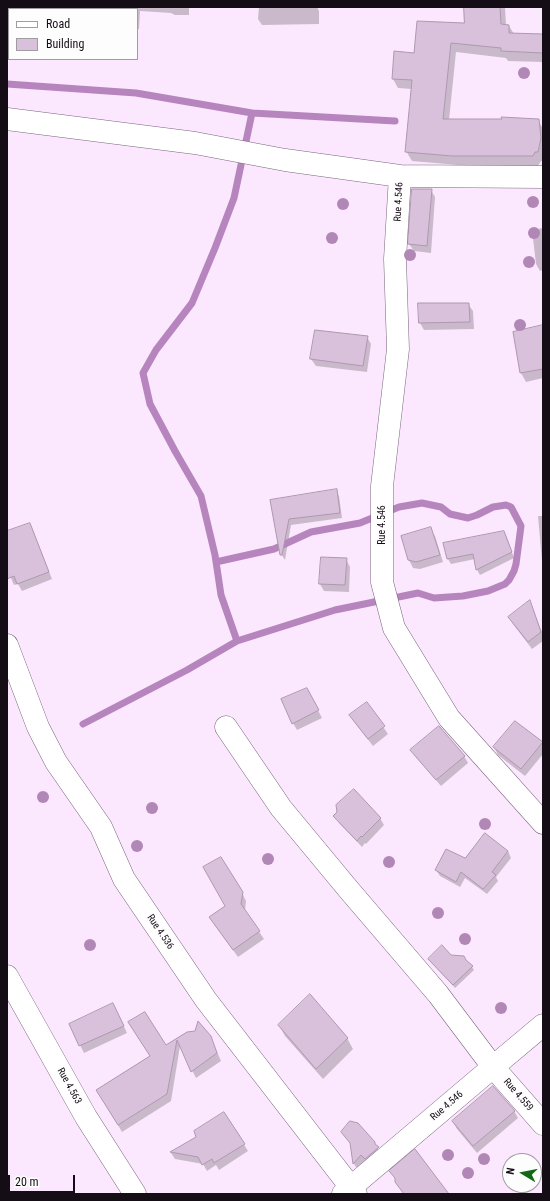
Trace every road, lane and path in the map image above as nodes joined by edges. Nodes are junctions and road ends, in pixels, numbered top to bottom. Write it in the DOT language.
graph roads {
  1 [pos="7,119"];
  2 [pos="400,176"];
  3 [pos="543,177"];
  4 [pos="7,645"];
  5 [pos="226,727"];
  6 [pos="543,823"];
  7 [pos="7,976"];
  8 [pos="543,1025"];
  9 [pos="493,1067"];
  10 [pos="543,1124"];
  11 [pos="350,1192"];
  12 [pos="135,1194"];
  1 -- 2 [label="street"];
  2 -- 3 [label="street"];
  2 -- 6 [label="street, Rue 4.546"];
  4 -- 11 [label="street, Rue 4.536"];
  5 -- 9 [label="street, Rue 4.559"];
  7 -- 12 [label="street, Rue 4.563"];
  8 -- 9 [label="street, Rue 4.546"];
  9 -- 10 [label="street, Rue 4.559"];
  9 -- 11 [label="street, Rue 4.546"];
}
